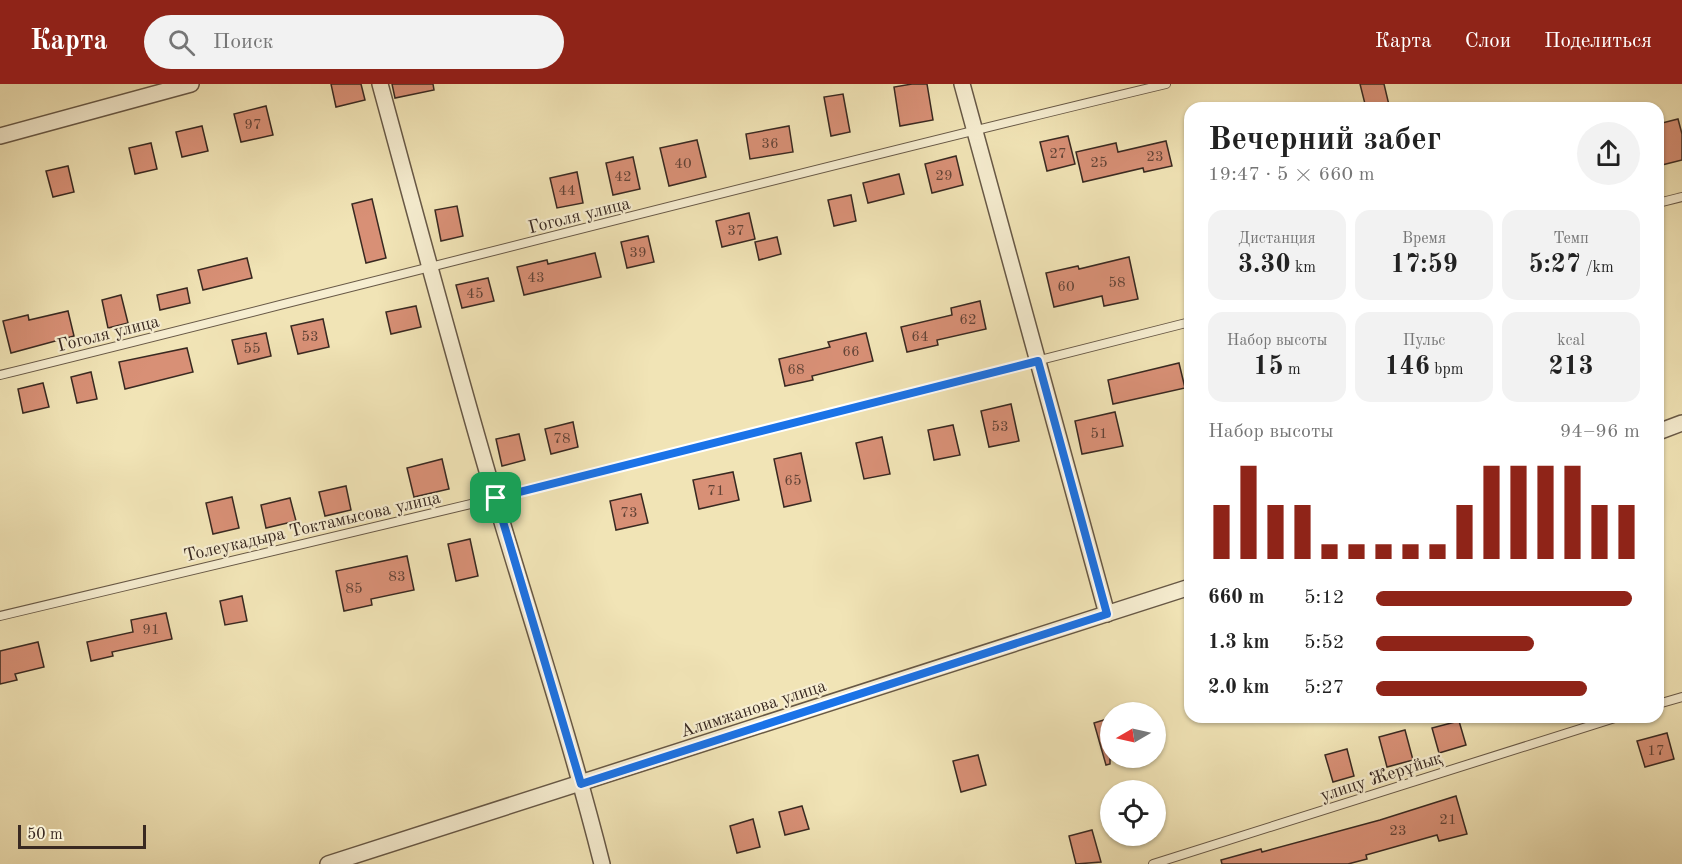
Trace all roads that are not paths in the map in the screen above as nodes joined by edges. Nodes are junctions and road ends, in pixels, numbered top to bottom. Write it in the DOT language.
graph roads {
  1 [pos="191,84"];
  2 [pos="380,84"];
  3 [pos="962,84"];
  4 [pos="1166,84"];
  5 [pos="975,130"];
  6 [pos="0,136"];
  7 [pos="1682,197"];
  8 [pos="1664,202"];
  9 [pos="430,268"];
  10 [pos="1184,324"];
  11 [pos="1038,361"];
  12 [pos="0,375"];
  13 [pos="1682,423"];
  14 [pos="1664,430"];
  15 [pos="496,498"];
  16 [pos="1184,589"];
  17 [pos="1107,614"];
  18 [pos="0,616"];
  19 [pos="1682,697"];
  20 [pos="1664,702"];
  21 [pos="1599,723"];
  22 [pos="581,784"];
  23 [pos="328,864"];
  24 [pos="602,864"];
  25 [pos="1153,864"];
  1 -- 6 [label="street"];
  2 -- 9 [label="street"];
  3 -- 5 [label="street"];
  4 -- 5 [label="lane, Гоголя улица"];
  5 -- 9 [label="lane, Гоголя улица"];
  5 -- 11 [label="street"];
  7 -- 8 [label="lane"];
  9 -- 12 [label="lane, Гоголя улица"];
  9 -- 15 [label="street"];
  10 -- 11 [label="lane, Толеукадыра Токтамысова улица"];
  11 -- 15 [label="lane, Толеукадыра Токтамысова улица"];
  11 -- 17 [label="street"];
  13 -- 14 [label="street"];
  15 -- 18 [label="lane, Толеукадыра Токтамысова улица"];
  15 -- 22 [label="street"];
  16 -- 17 [label="street, Алимжанова улица"];
  17 -- 22 [label="street, Алимжанова улица"];
  19 -- 20 [label="lane"];
  21 -- 25 [label="lane, улицу Жерұйық"];
  22 -- 23 [label="street, Алимжанова улица"];
  22 -- 24 [label="street"];
}
